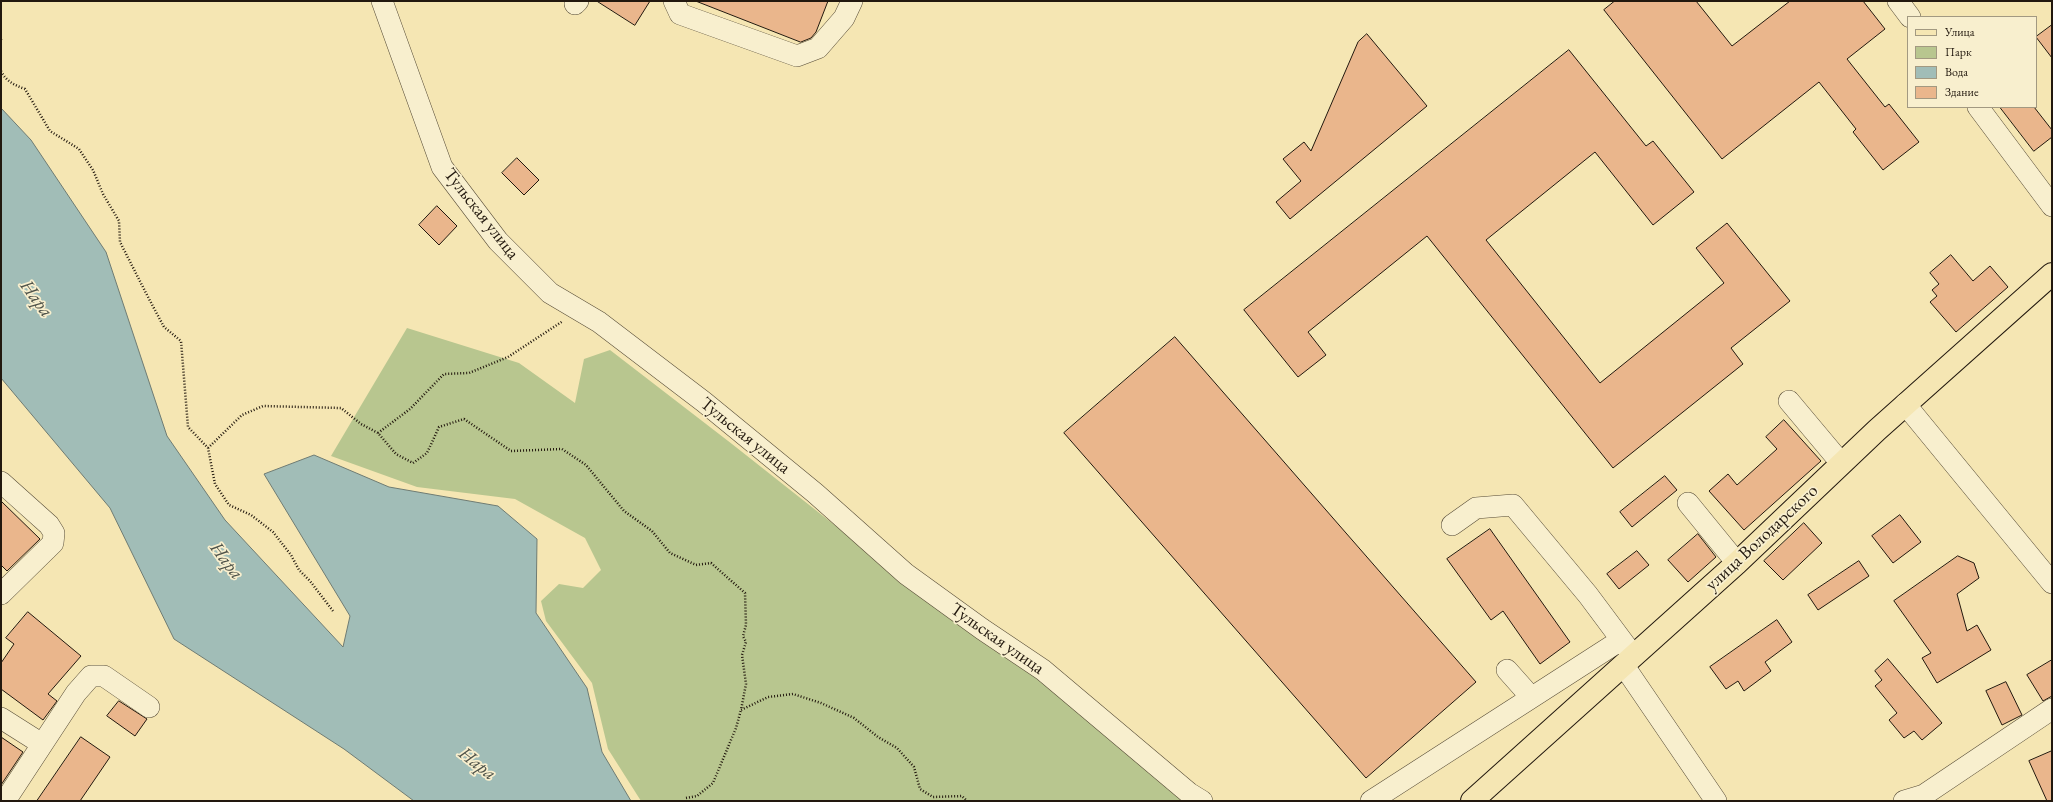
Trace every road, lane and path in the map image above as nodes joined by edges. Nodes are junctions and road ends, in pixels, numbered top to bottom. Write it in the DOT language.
graph roads {
  1 [pos="382,1"];
  2 [pos="674,1"];
  3 [pos="852,1"];
  4 [pos="1898,1"];
  5 [pos="1909,16"];
  6 [pos="1,71"];
  7 [pos="1979,108"];
  8 [pos="2052,206"];
  9 [pos="2052,274"];
  10 [pos="585,313"];
  11 [pos="1789,401"];
  12 [pos="1905,404"];
  13 [pos="378,433"];
  14 [pos="208,448"];
  15 [pos="1841,463"];
  16 [pos="1,482"];
  17 [pos="1688,503"];
  18 [pos="1452,524"];
  19 [pos="1737,563"];
  20 [pos="2052,584"];
  21 [pos="1,594"];
  22 [pos="333,611"];
  23 [pos="1621,640"];
  24 [pos="1629,661"];
  25 [pos="1506,670"];
  26 [pos="1531,697"];
  27 [pos="148,707"];
  28 [pos="2052,709"];
  29 [pos="741,710"];
  30 [pos="1,718"];
  31 [pos="42,744"];
  32 [pos="686,798"];
  33 [pos="1930,798"];
  34 [pos="5,801"];
  35 [pos="967,801"];
  36 [pos="1202,801"];
  37 [pos="1372,801"];
  38 [pos="1472,801"];
  39 [pos="1716,801"];
  40 [pos="1904,801"];
  1 -- 10 [label="street, Тульская улица"];
  2 -- 3 [label="street"];
  4 -- 5 [label="street"];
  6 -- 14 [label="path"];
  7 -- 8 [label="street"];
  9 -- 12 [label="main road, улица Володарского"];
  10 -- 13 [label="path"];
  10 -- 36 [label="street, Тульская улица"];
  11 -- 15 [label="street"];
  12 -- 15 [label="main road, улица Володарского"];
  12 -- 20 [label="street"];
  13 -- 14 [label="path"];
  13 -- 29 [label="path"];
  14 -- 22 [label="path"];
  15 -- 19 [label="main road, улица Володарского"];
  16 -- 21 [label="street"];
  17 -- 19 [label="street"];
  18 -- 23 [label="street"];
  19 -- 24 [label="main road, улица Володарского"];
  23 -- 24 [label="street"];
  23 -- 26 [label="street"];
  24 -- 38 [label="main road, улица Володарского"];
  24 -- 39 [label="street"];
  25 -- 26 [label="street"];
  26 -- 37 [label="street"];
  27 -- 31 [label="street"];
  28 -- 33 [label="street"];
  29 -- 32 [label="path"];
  29 -- 35 [label="path"];
  30 -- 31 [label="street"];
  31 -- 34 [label="street"];
  33 -- 40 [label="street"];
}
